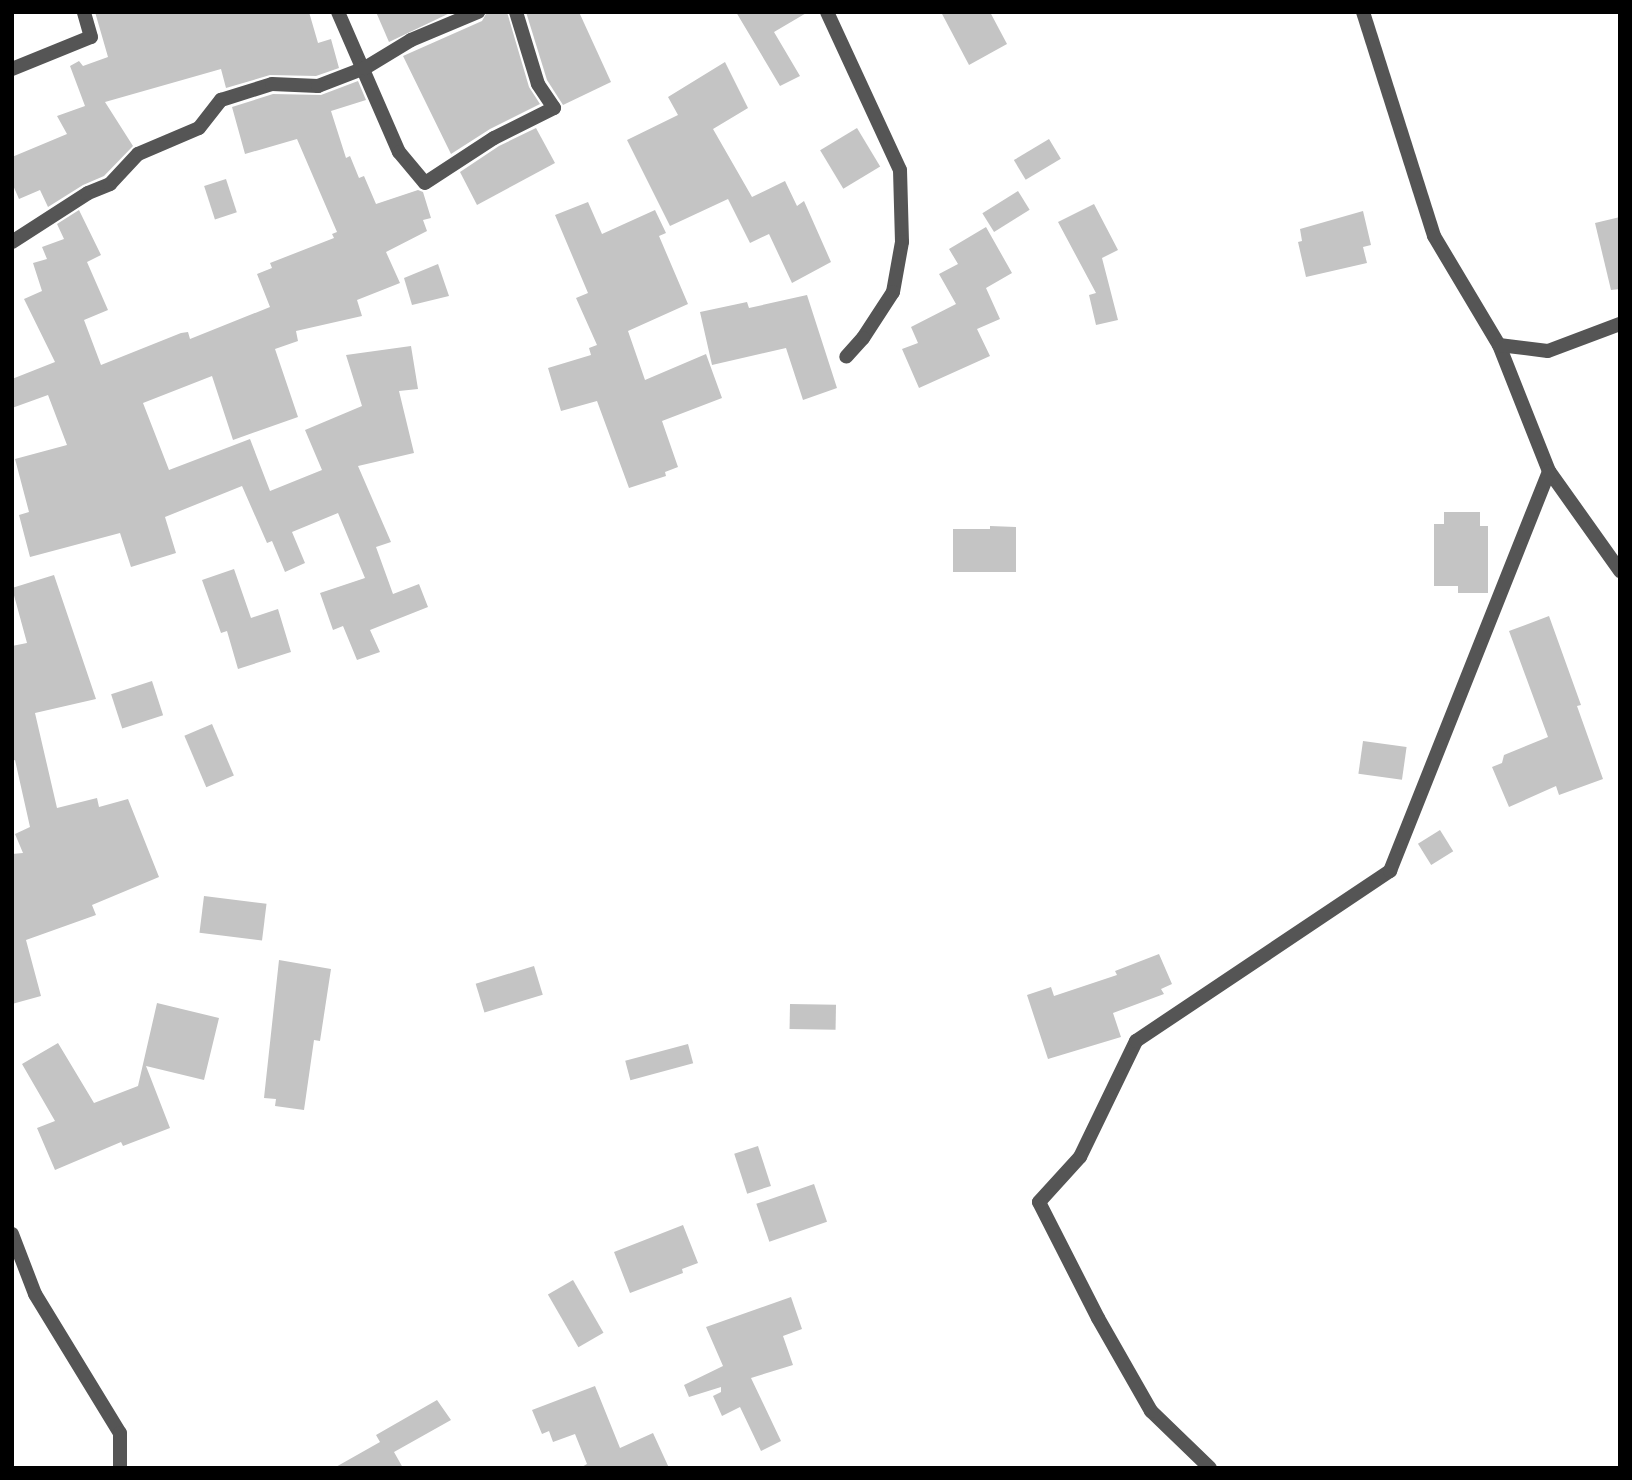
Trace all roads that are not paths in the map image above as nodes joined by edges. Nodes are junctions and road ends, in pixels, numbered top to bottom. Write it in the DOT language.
graph roads {
  1 [pos="84,12"];
  2 [pos="338,12"];
  3 [pos="478,12"];
  4 [pos="516,12"];
  5 [pos="827,12"];
  6 [pos="1363,12"];
  7 [pos="365,68"];
  8 [pos="12,69"];
  9 [pos="12,242"];
  10 [pos="1620,324"];
  11 [pos="1499,345"];
  12 [pos="846,357"];
  13 [pos="1549,471"];
  14 [pos="1620,571"];
  15 [pos="12,1234"];
  16 [pos="120,1468"];
  17 [pos="1210,1468"];
  1 -- 8 [label="street"];
  2 -- 7 [label="street"];
  3 -- 7 [label="street"];
  4 -- 7 [label="street"];
  5 -- 12 [label="street"];
  6 -- 11 [label="street"];
  7 -- 9 [label="street"];
  10 -- 11 [label="street"];
  11 -- 13 [label="street"];
  13 -- 14 [label="street"];
  13 -- 17 [label="street"];
  15 -- 16 [label="street"];
}
